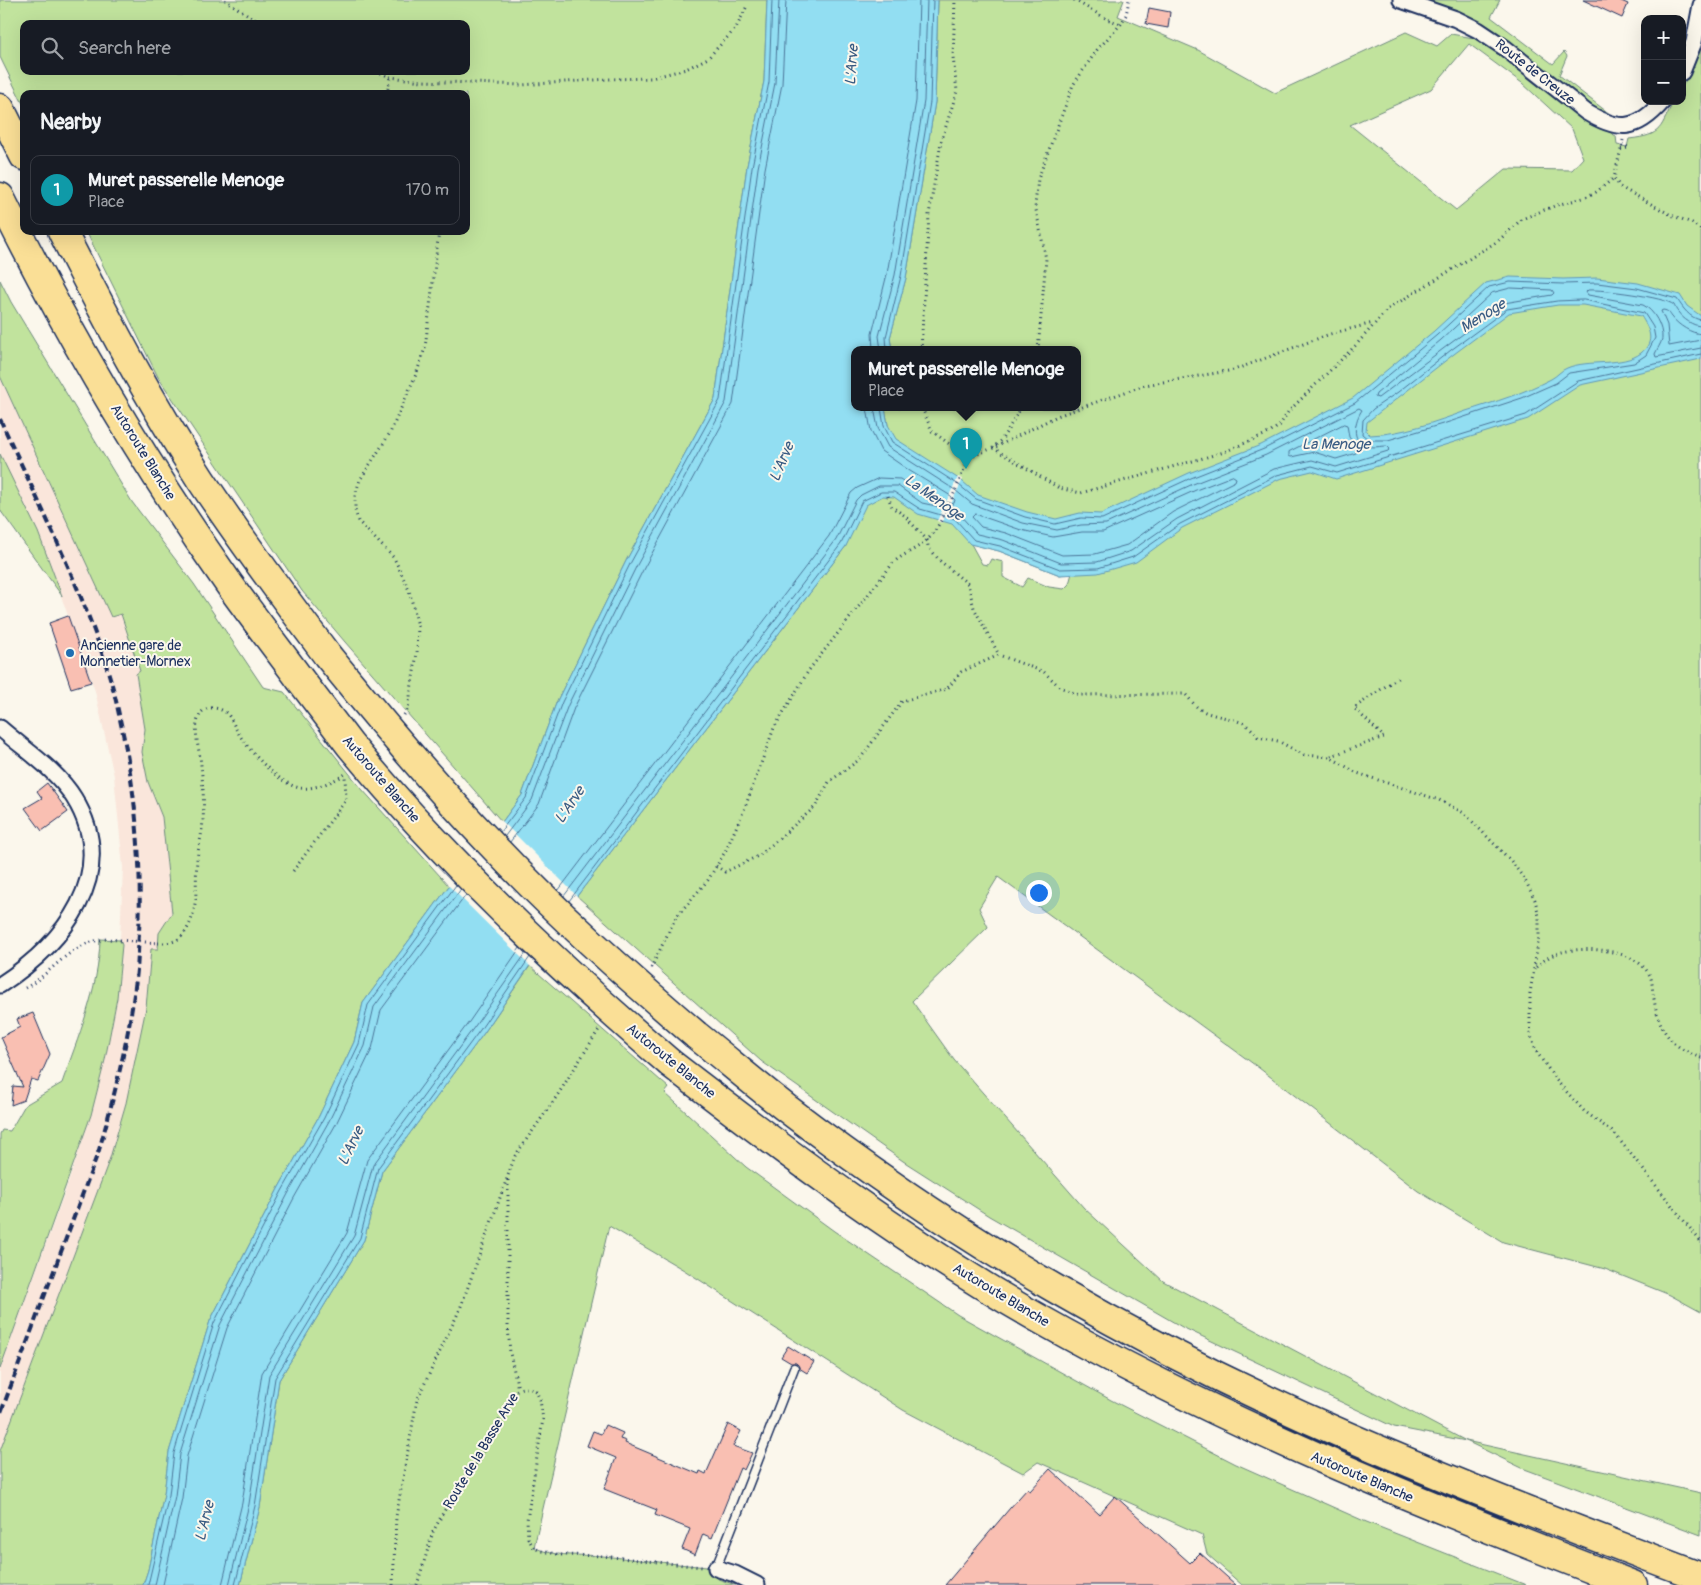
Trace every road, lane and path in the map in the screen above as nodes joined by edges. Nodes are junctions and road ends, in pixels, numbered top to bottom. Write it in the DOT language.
graph roads {
  1 [pos="225,0"];
  2 [pos="955,0"];
  3 [pos="1074,0"];
  4 [pos="1129,0"];
  5 [pos="1401,0"];
  6 [pos="1701,5"];
  7 [pos="747,6"];
  8 [pos="257,20"];
  9 [pos="1121,24"];
  10 [pos="1686,62"];
  11 [pos="385,75"];
  12 [pos="390,77"];
  13 [pos="388,90"];
  14 [pos="1659,105"];
  15 [pos="0,108"];
  16 [pos="1622,146"];
  17 [pos="20,148"];
  18 [pos="1614,178"];
  19 [pos="0,197"];
  20 [pos="1701,230"];
  21 [pos="20,235"];
  22 [pos="20,235"];
  23 [pos="64,235"];
  24 [pos="439,235"];
  25 [pos="1374,323"];
  26 [pos="921,346"];
  27 [pos="1038,346"];
  28 [pos="1081,408"];
  29 [pos="923,411"];
  30 [pos="1019,411"];
  31 [pos="1072,411"];
  32 [pos="993,448"];
  33 [pos="968,458"];
  34 [pos="888,496"];
  35 [pos="929,539"];
  36 [pos="999,655"];
  37 [pos="1400,677"];
  38 [pos="408,709"];
  39 [pos="0,728"];
  40 [pos="1330,757"];
  41 [pos="346,774"];
  42 [pos="341,777"];
  43 [pos="716,866"];
  44 [pos="293,871"];
  45 [pos="1535,967"];
  46 [pos="645,974"];
  47 [pos="34,984"];
  48 [pos="0,985"];
  49 [pos="601,1027"];
  50 [pos="1701,1058"];
  51 [pos="508,1176"];
  52 [pos="1701,1242"];
  53 [pos="794,1368"];
  54 [pos="518,1389"];
  55 [pos="716,1568"];
  56 [pos="1701,1577"];
  57 [pos="393,1585"];
  58 [pos="418,1585"];
  59 [pos="757,1585"];
  60 [pos="1633,1585"];
  1 -- 8 [label="path"];
  2 -- 26 [label="path"];
  3 -- 9 [label="path"];
  4 -- 9 [label="path"];
  5 -- 14 [label="street, Route de Creuze"];
  6 -- 10 [label="street"];
  7 -- 12 [label="path"];
  9 -- 27 [label="path"];
  11 -- 12 [label="path"];
  12 -- 13 [label="path"];
  15 -- 17 [label="highway"];
  16 -- 18 [label="path"];
  18 -- 20 [label="path"];
  18 -- 25 [label="path"];
  19 -- 21 [label="highway, Autoroute Blanche, bridge"];
  22 -- 60 [label="highway, Autoroute Blanche, bridge"];
  23 -- 56 [label="highway, bridge"];
  24 -- 38 [label="path"];
  25 -- 28 [label="path"];
  25 -- 32 [label="path"];
  29 -- 33 [label="path"];
  30 -- 32 [label="path"];
  31 -- 32 [label="path"];
  32 -- 33 [label="path"];
  33 -- 35 [label="path"];
  34 -- 35 [label="path"];
  35 -- 36 [label="path"];
  35 -- 43 [label="path"];
  36 -- 40 [label="path"];
  36 -- 43 [label="path"];
  37 -- 40 [label="path"];
  39 -- 48 [label="street"];
  40 -- 45 [label="path"];
  41 -- 44 [label="path"];
  42 -- 47 [label="path, bridge"];
  43 -- 46 [label="path"];
  45 -- 50 [label="path"];
  45 -- 52 [label="path"];
  49 -- 51 [label="path"];
  51 -- 54 [label="path"];
  51 -- 57 [label="path"];
  53 -- 55 [label="lane"];
  54 -- 55 [label="path, Route de la Basse Arve"];
  54 -- 58 [label="path, Route de la Basse Arve"];
  55 -- 59 [label="street"];
}
